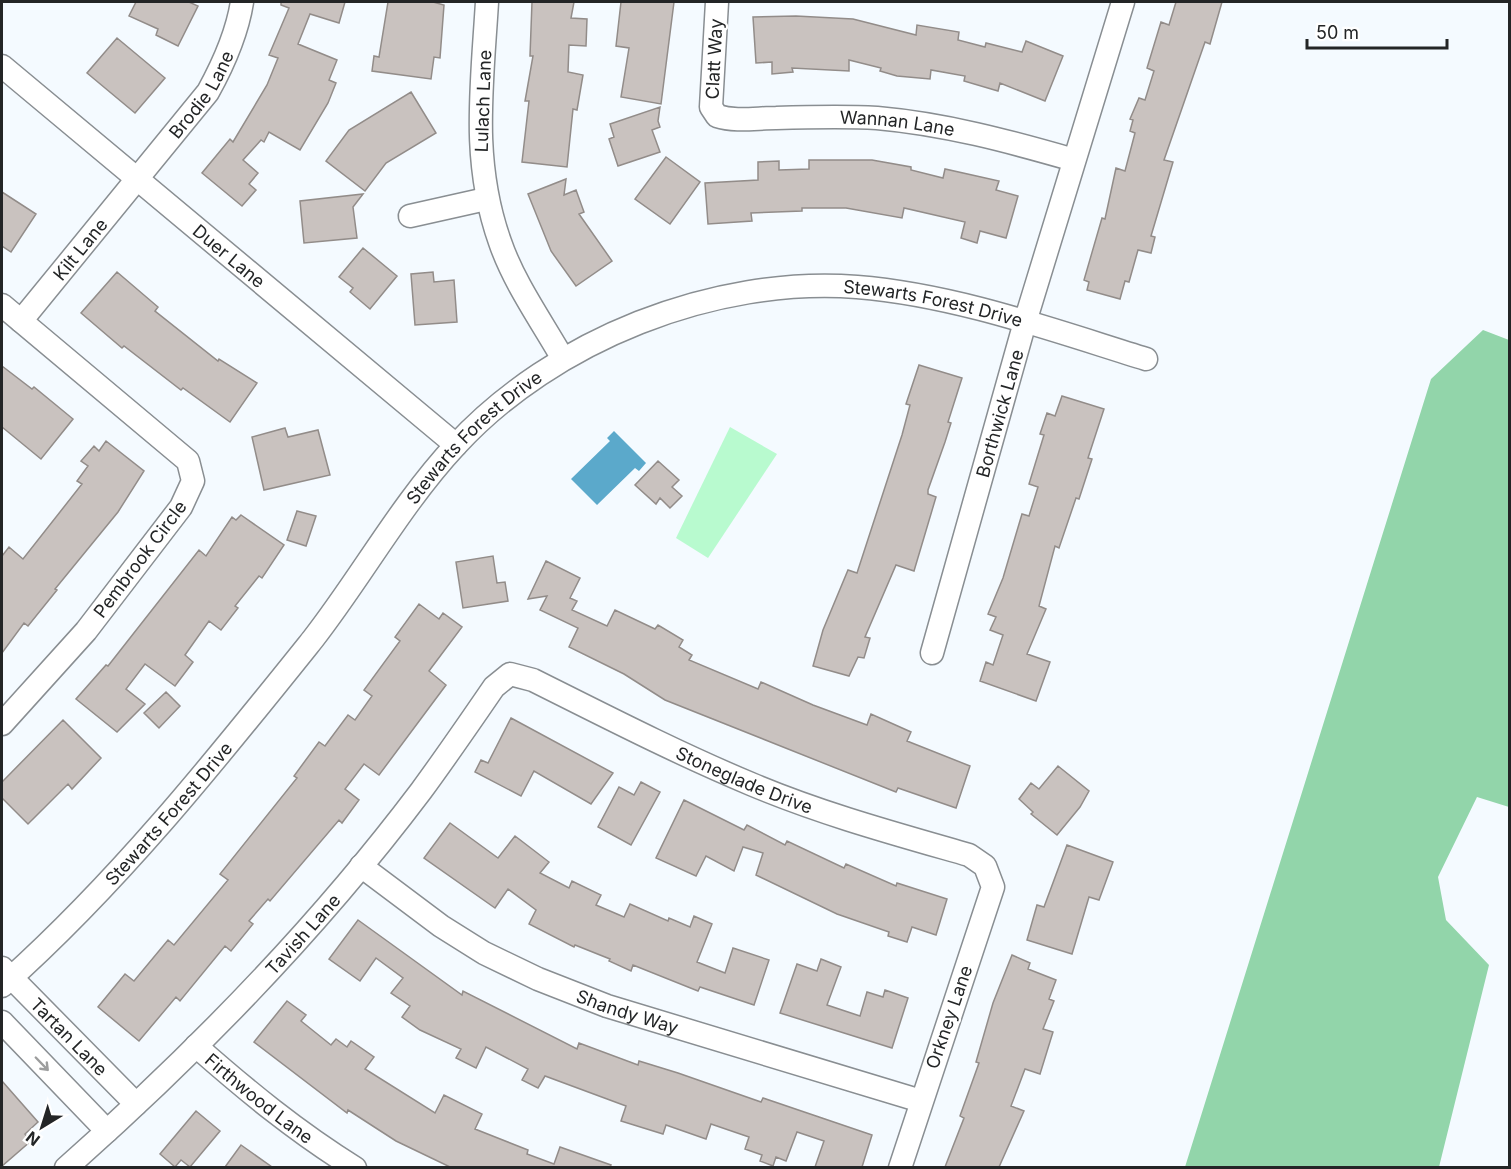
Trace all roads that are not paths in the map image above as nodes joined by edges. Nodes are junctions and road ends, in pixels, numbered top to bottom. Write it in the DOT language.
graph roads {
  1 [pos="242,2"];
  2 [pos="487,2"];
  3 [pos="717,2"];
  4 [pos="1123,2"];
  5 [pos="2,66"];
  6 [pos="717,116"];
  7 [pos="1074,160"];
  8 [pos="139,179"];
  9 [pos="486,199"];
  10 [pos="410,216"];
  11 [pos="2,305"];
  12 [pos="21,321"];
  13 [pos="1024,322"];
  14 [pos="563,359"];
  15 [pos="1146,359"];
  16 [pos="456,445"];
  17 [pos="932,653"];
  18 [pos="510,674"];
  19 [pos="2,724"];
  20 [pos="360,866"];
  21 [pos="986,866"];
  22 [pos="5,977"];
  23 [pos="2,1022"];
  24 [pos="196,1046"];
  25 [pos="921,1101"];
  26 [pos="136,1104"];
  27 [pos="107,1131"];
  28 [pos="66,1167"];
  29 [pos="355,1167"];
  30 [pos="900,1167"];
  1 -- 8 [label="street, Brodie Lane"];
  2 -- 9 [label="street, Lulach Lane"];
  3 -- 6 [label="street, Clatt Way"];
  4 -- 7 [label="street, Borthwick Lane"];
  5 -- 8 [label="street, Duer Lane"];
  6 -- 7 [label="street, Wannan Lane"];
  7 -- 13 [label="street, Borthwick Lane"];
  8 -- 12 [label="street, Kilt Lane"];
  8 -- 16 [label="street, Duer Lane"];
  9 -- 10 [label="street"];
  9 -- 14 [label="street, Lulach Lane"];
  11 -- 12 [label="street, Pembrook Circle"];
  12 -- 19 [label="street, Pembrook Circle"];
  13 -- 14 [label="street, Stewarts Forest Drive"];
  13 -- 15 [label="street, Stewarts Forest Drive"];
  13 -- 17 [label="street, Borthwick Lane"];
  14 -- 16 [label="street, Stewarts Forest Drive"];
  16 -- 22 [label="street, Stewarts Forest Drive"];
  18 -- 20 [label="street, Tavish Lane"];
  18 -- 21 [label="street, Stoneglade Drive"];
  20 -- 24 [label="street, Tavish Lane"];
  20 -- 25 [label="street, Shandy Way"];
  21 -- 25 [label="street, Orkney Lane"];
  22 -- 26 [label="street, Tartan Lane"];
  23 -- 27 [label="street, one-way"];
  24 -- 26 [label="street, Tavish Lane"];
  24 -- 29 [label="street, Firthwood Lane"];
  25 -- 30 [label="street, Orkney Lane"];
  26 -- 27 [label="street, Tavish Lane"];
  27 -- 28 [label="street, Tavish Lane"];
}
